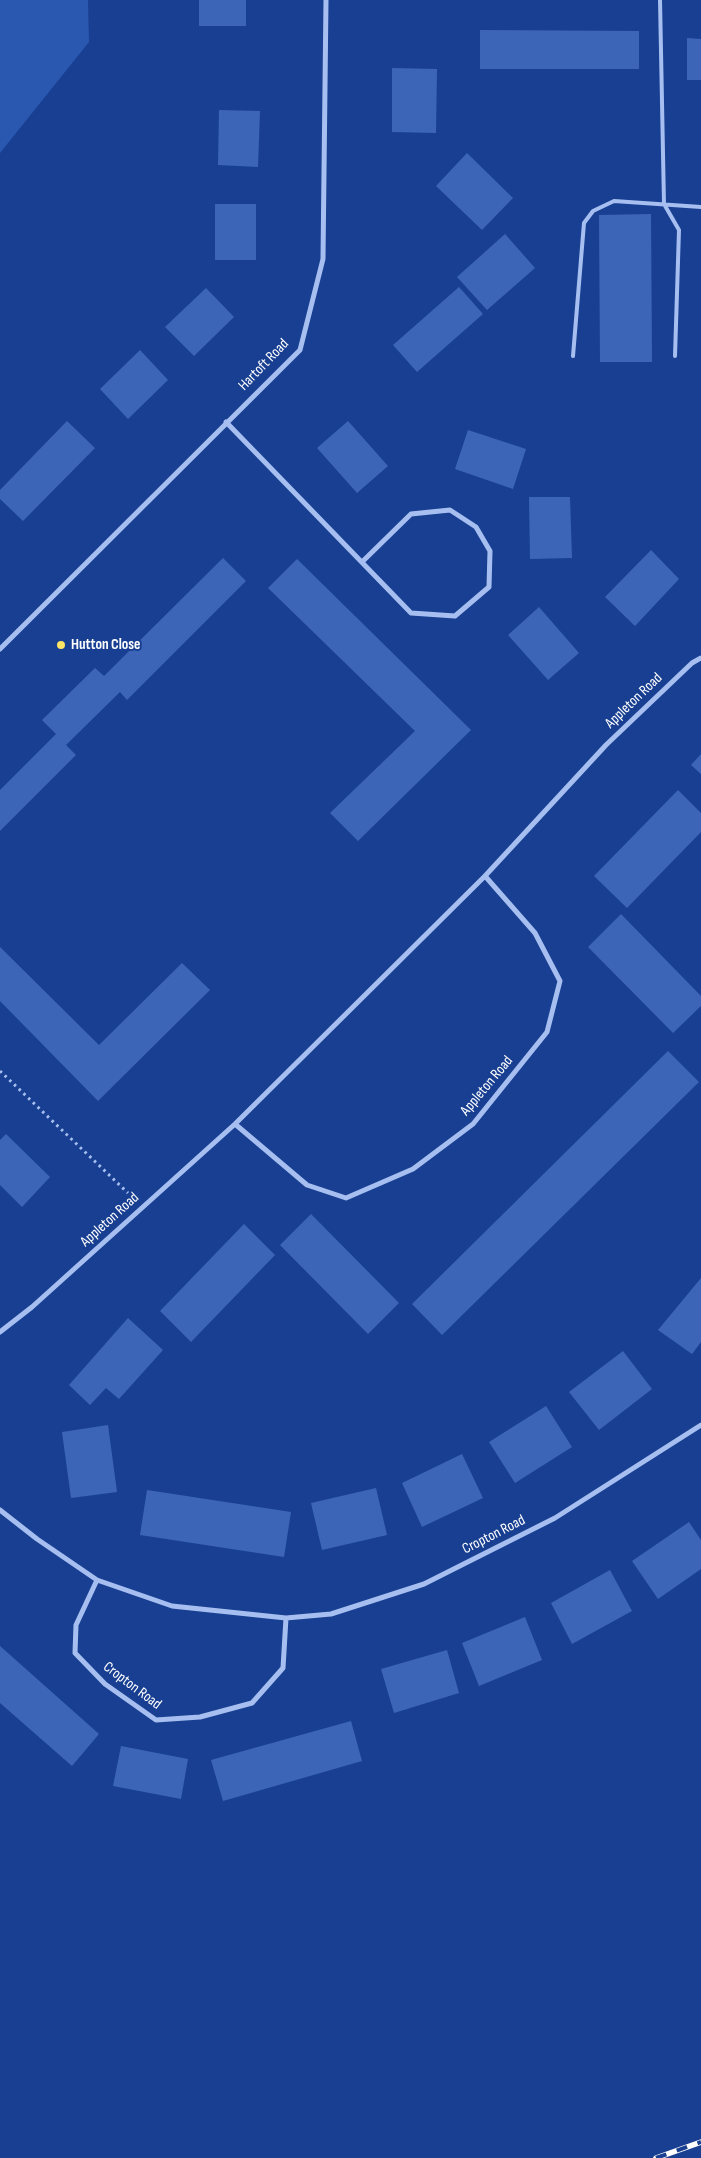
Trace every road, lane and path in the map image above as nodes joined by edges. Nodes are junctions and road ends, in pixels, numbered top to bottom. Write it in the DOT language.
graph roads {
  1 [pos="326,0"];
  2 [pos="660,0"];
  3 [pos="664,204"];
  4 [pos="701,207"];
  5 [pos="574,356"];
  6 [pos="675,356"];
  7 [pos="226,422"];
  8 [pos="362,562"];
  9 [pos="0,648"];
  10 [pos="701,658"];
  11 [pos="485,876"];
  12 [pos="0,1071"];
  13 [pos="235,1124"];
  14 [pos="143,1207"];
  15 [pos="0,1332"];
  16 [pos="701,1425"];
  17 [pos="696,1430"];
  18 [pos="701,1437"];
  19 [pos="0,1510"];
  20 [pos="97,1580"];
  21 [pos="286,1618"];
  1 -- 7 [label="street, Hartoft Road"];
  2 -- 3 [label="lane"];
  3 -- 4 [label="lane"];
  3 -- 5 [label="lane"];
  3 -- 6 [label="lane"];
  7 -- 8 [label="street"];
  7 -- 9 [label="street, Hartoft Road"];
  8 -- 8 [label="street"];
  10 -- 11 [label="street, Appleton Road"];
  11 -- 13 [label="street, Appleton Road"];
  11 -- 13 [label="street, Appleton Road"];
  12 -- 14 [label="path"];
  13 -- 14 [label="street, Appleton Road"];
  14 -- 15 [label="street, Appleton Road"];
  16 -- 17 [label="street, Cropton Road"];
  17 -- 18 [label="street"];
  17 -- 21 [label="street, Cropton Road"];
  19 -- 20 [label="street, Cropton Road"];
  20 -- 21 [label="street, Cropton Road"];
  20 -- 21 [label="street, Cropton Road"];
}
